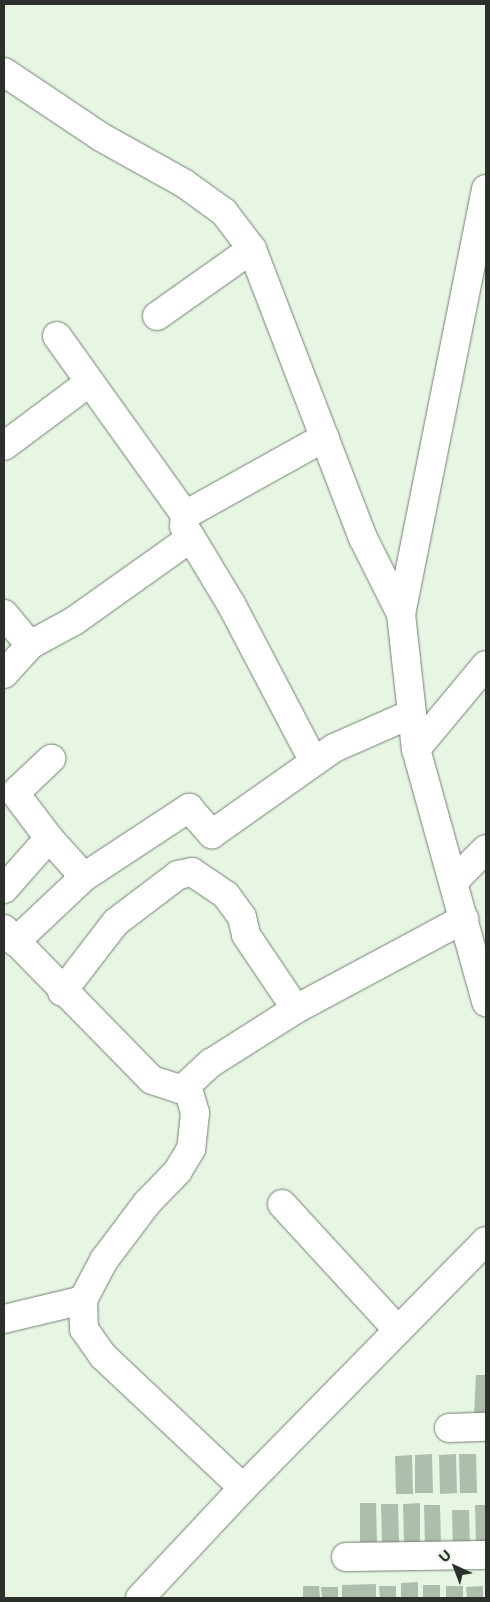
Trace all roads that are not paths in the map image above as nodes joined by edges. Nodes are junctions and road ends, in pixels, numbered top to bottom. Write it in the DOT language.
graph roads {
  1 [pos="4,72"];
  2 [pos="486,189"];
  3 [pos="252,249"];
  4 [pos="157,316"];
  5 [pos="57,336"];
  6 [pos="90,382"];
  7 [pos="325,437"];
  8 [pos="4,446"];
  9 [pos="188,527"];
  10 [pos="4,614"];
  11 [pos="401,614"];
  12 [pos="30,645"];
  13 [pos="486,665"];
  14 [pos="4,674"];
  15 [pos="411,714"];
  16 [pos="416,749"];
  17 [pos="51,759"];
  18 [pos="314,762"];
  19 [pos="49,838"];
  20 [pos="486,849"];
  21 [pos="84,878"];
  22 [pos="454,881"];
  23 [pos="4,889"];
  24 [pos="464,919"];
  25 [pos="10,935"];
  26 [pos="62,992"];
  27 [pos="486,1002"];
  28 [pos="296,1009"];
  29 [pos="187,1085"];
  30 [pos="282,1204"];
  31 [pos="486,1241"];
  32 [pos="83,1300"];
  33 [pos="4,1319"];
  34 [pos="398,1330"];
  35 [pos="486,1427"];
  36 [pos="448,1428"];
  37 [pos="243,1488"];
  38 [pos="486,1555"];
  39 [pos="346,1557"];
  40 [pos="140,1598"];
  1 -- 3 [label="street"];
  2 -- 11 [label="street"];
  3 -- 4 [label="street"];
  3 -- 7 [label="street"];
  5 -- 6 [label="street"];
  6 -- 8 [label="street"];
  6 -- 9 [label="street"];
  7 -- 9 [label="street"];
  7 -- 11 [label="street"];
  9 -- 12 [label="street"];
  9 -- 18 [label="street"];
  10 -- 12 [label="street"];
  11 -- 15 [label="street"];
  12 -- 14 [label="street"];
  13 -- 16 [label="street"];
  15 -- 16 [label="street"];
  15 -- 18 [label="street"];
  16 -- 22 [label="street"];
  17 -- 19 [label="street"];
  18 -- 21 [label="street"];
  19 -- 21 [label="street"];
  19 -- 23 [label="street"];
  20 -- 22 [label="street"];
  21 -- 25 [label="street"];
  22 -- 24 [label="street"];
  24 -- 27 [label="street"];
  24 -- 28 [label="street"];
  25 -- 26 [label="street"];
  26 -- 28 [label="street"];
  26 -- 29 [label="street"];
  28 -- 29 [label="street"];
  29 -- 32 [label="street"];
  30 -- 34 [label="street"];
  31 -- 34 [label="street"];
  32 -- 33 [label="street"];
  32 -- 37 [label="street"];
  34 -- 37 [label="street"];
  35 -- 36 [label="street"];
  37 -- 40 [label="street"];
  38 -- 39 [label="street"];
}
